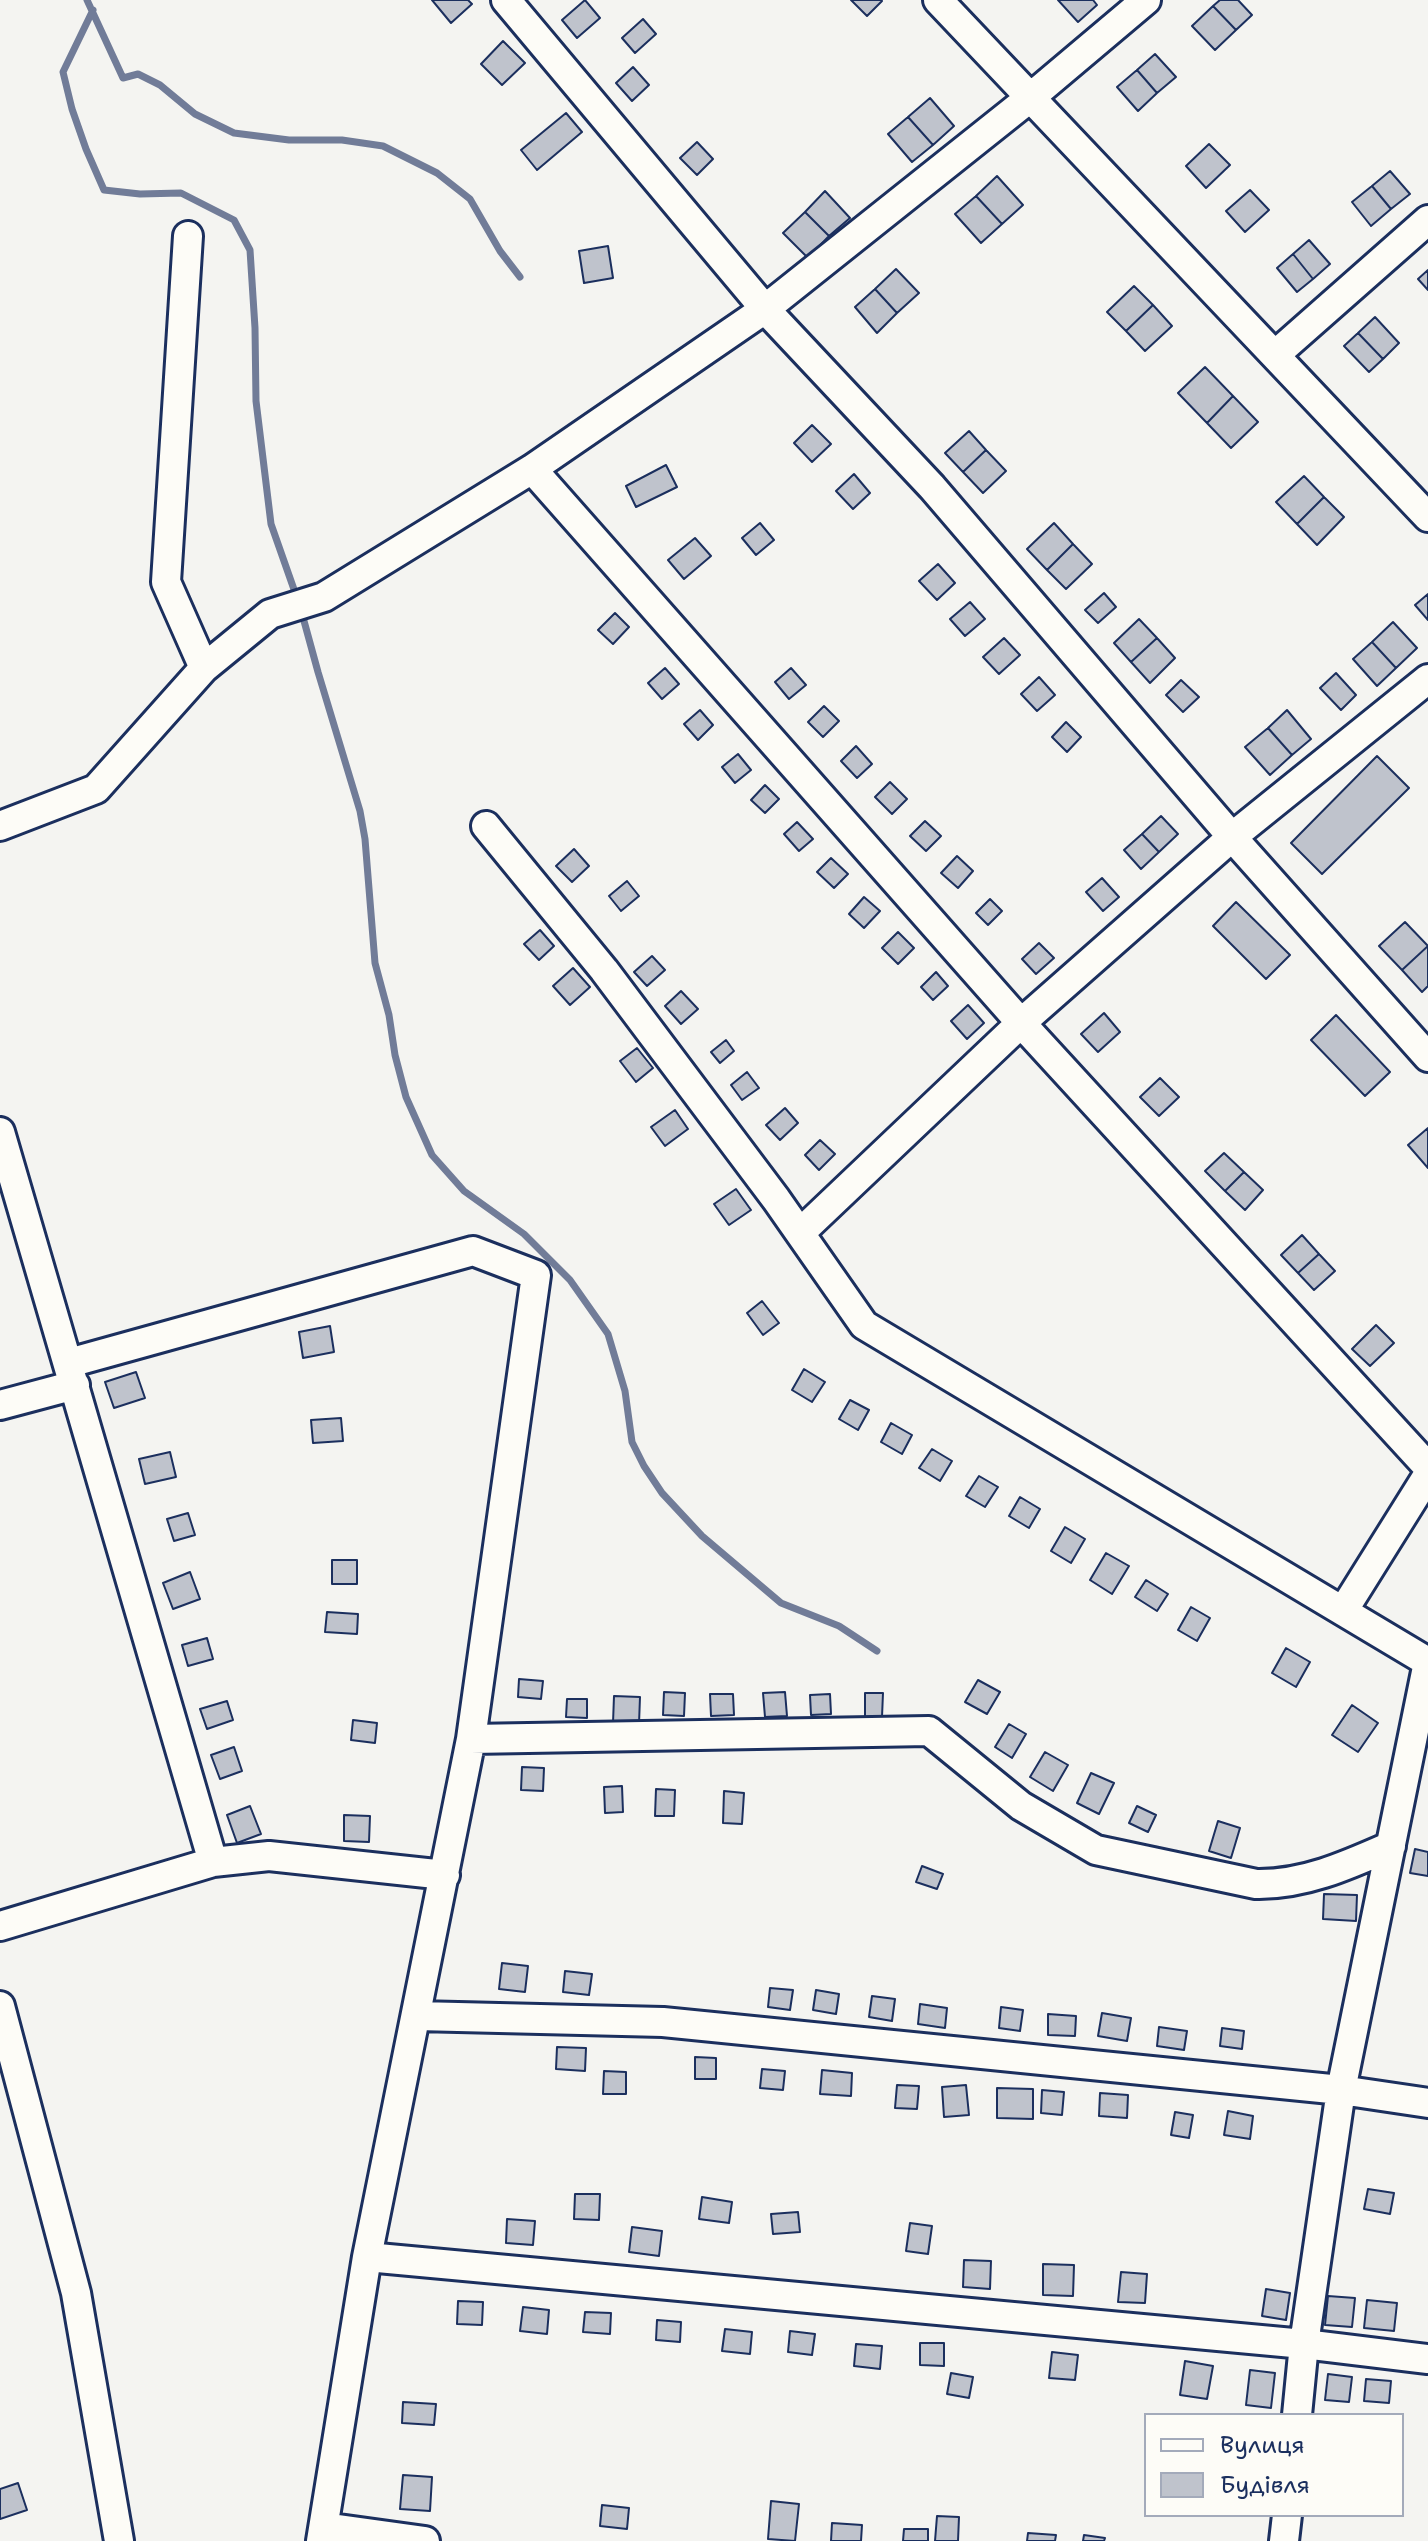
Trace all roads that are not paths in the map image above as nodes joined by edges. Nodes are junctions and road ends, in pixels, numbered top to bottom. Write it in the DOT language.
graph roads {
  1 [pos="506,0"];
  2 [pos="938,0"];
  3 [pos="1146,0"];
  4 [pos="1031,97"];
  5 [pos="1428,220"];
  6 [pos="188,236"];
  7 [pos="765,309"];
  8 [pos="1275,355"];
  9 [pos="532,469"];
  10 [pos="1428,517"];
  11 [pos="204,668"];
  12 [pos="1428,679"];
  13 [pos="0,826"];
  14 [pos="486,826"];
  15 [pos="1232,837"];
  16 [pos="1021,1023"];
  17 [pos="1428,1057"];
  18 [pos="0,1132"];
  19 [pos="800,1233"];
  20 [pos="72,1374"];
  21 [pos="0,1405"];
  22 [pos="1428,1467"];
  23 [pos="1428,1475"];
  24 [pos="1343,1611"];
  25 [pos="1428,1662"];
  26 [pos="471,1739"];
  27 [pos="1391,1846"];
  28 [pos="213,1862"];
  29 [pos="445,1875"];
  30 [pos="0,1926"];
  31 [pos="0,2006"];
  32 [pos="417,2016"];
  33 [pos="1341,2090"];
  34 [pos="1428,2103"];
  35 [pos="367,2257"];
  36 [pos="1304,2344"];
  37 [pos="1428,2359"];
  38 [pos="1297,2413"];
  39 [pos="1287,2517"];
  40 [pos="322,2534"];
  41 [pos="119,2541"];
  42 [pos="425,2541"];
  43 [pos="1284,2541"];
  1 -- 7 [label="street"];
  2 -- 4 [label="street"];
  3 -- 4 [label="street"];
  4 -- 7 [label="street"];
  4 -- 8 [label="street"];
  5 -- 8 [label="street"];
  6 -- 11 [label="street"];
  7 -- 9 [label="street"];
  7 -- 15 [label="street"];
  8 -- 10 [label="street"];
  9 -- 11 [label="street"];
  9 -- 16 [label="street"];
  11 -- 13 [label="street"];
  12 -- 15 [label="street"];
  14 -- 19 [label="street"];
  15 -- 16 [label="street"];
  15 -- 17 [label="street"];
  16 -- 19 [label="street"];
  16 -- 22 [label="street"];
  18 -- 20 [label="street"];
  19 -- 24 [label="street"];
  20 -- 21 [label="street"];
  20 -- 26 [label="street"];
  20 -- 28 [label="street"];
  23 -- 24 [label="street"];
  24 -- 25 [label="street"];
  25 -- 27 [label="street"];
  26 -- 27 [label="street"];
  26 -- 29 [label="street"];
  27 -- 33 [label="street"];
  28 -- 29 [label="street"];
  28 -- 30 [label="street"];
  29 -- 32 [label="street"];
  31 -- 41 [label="street"];
  32 -- 33 [label="street"];
  32 -- 35 [label="street"];
  33 -- 34 [label="street"];
  33 -- 36 [label="street"];
  35 -- 36 [label="street"];
  35 -- 40 [label="street"];
  36 -- 37 [label="street"];
  36 -- 38 [label="street"];
  39 -- 43 [label="street"];
  40 -- 42 [label="street"];
}
